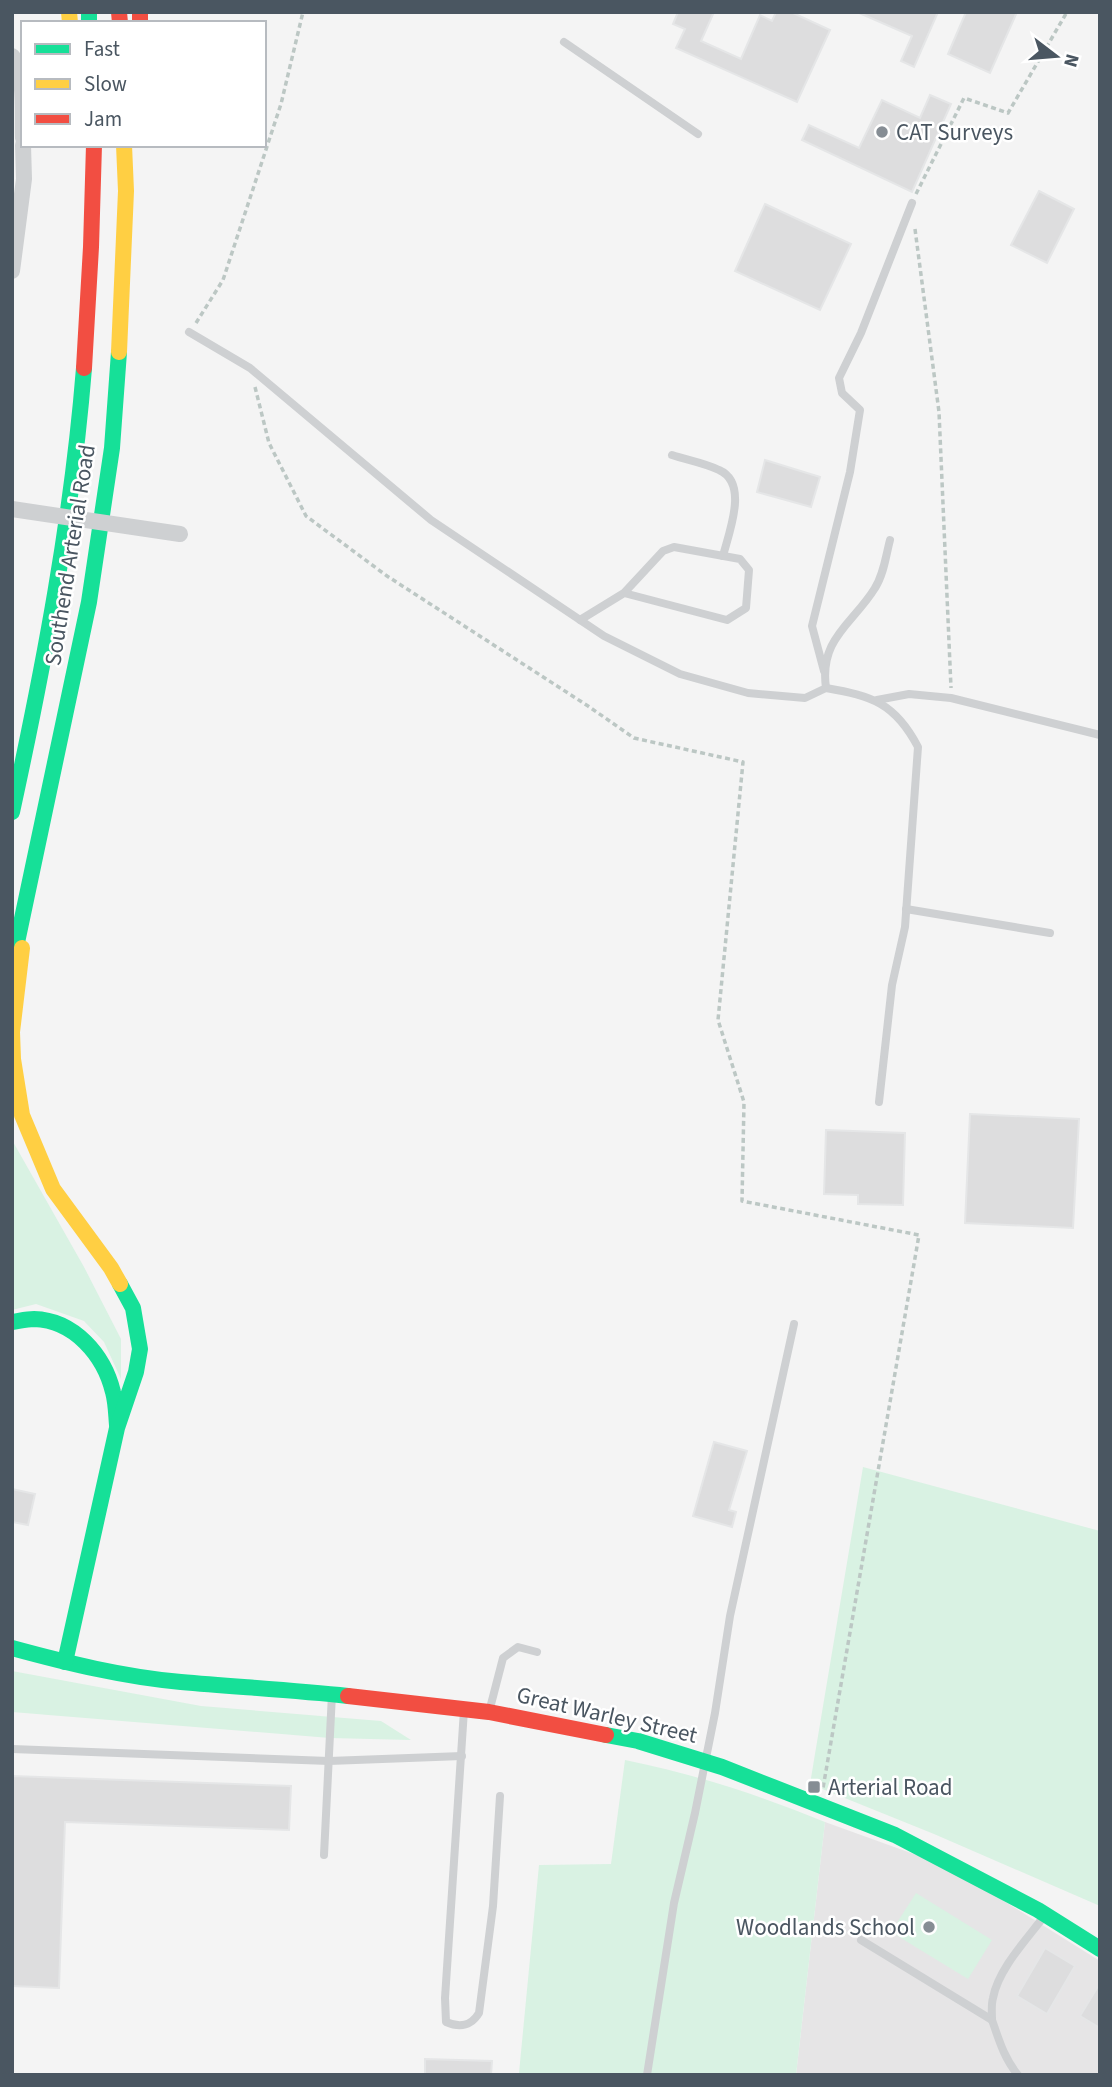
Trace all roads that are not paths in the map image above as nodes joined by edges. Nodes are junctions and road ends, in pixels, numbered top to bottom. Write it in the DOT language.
graph roads {
  1 [pos="564,42"];
  2 [pos="12,56"];
  3 [pos="21,80"];
  4 [pos="698,134"];
  5 [pos="23,147"];
  6 [pos="94,147"];
  7 [pos="124,147"];
  8 [pos="77,186"];
  9 [pos="912,203"];
  10 [pos="139,248"];
  11 [pos="12,271"];
  12 [pos="189,332"];
  13 [pos="119,364"];
  14 [pos="81,414"];
  15 [pos="672,455"];
  16 [pos="12,509"];
  17 [pos="180,534"];
  18 [pos="890,540"];
  19 [pos="723,556"];
  20 [pos="624,593"];
  21 [pos="580,620"];
  22 [pos="824,674"];
  23 [pos="826,688"];
  24 [pos="877,700"];
  25 [pos="1100,735"];
  26 [pos="12,811"];
  27 [pos="28,894"];
  28 [pos="906,909"];
  29 [pos="1050,933"];
  30 [pos="12,966"];
  31 [pos="879,1102"];
  32 [pos="12,1322"];
  33 [pos="794,1324"];
  34 [pos="117,1428"];
  35 [pos="12,1648"];
  36 [pos="537,1652"];
  37 [pos="65,1662"];
  38 [pos="332,1694"];
  39 [pos="464,1710"];
  40 [pos="489,1712"];
  41 [pos="12,1749"];
  42 [pos="462,1756"];
  43 [pos="329,1761"];
  44 [pos="705,1762"];
  45 [pos="500,1796"];
  46 [pos="324,1856"];
  47 [pos="1045,1915"];
  48 [pos="861,1940"];
  49 [pos="1100,1949"];
  50 [pos="992,2020"];
  51 [pos="647,2075"];
  52 [pos="1018,2075"];
  1 -- 4 [label="lane"];
  2 -- 3 [label="street"];
  5 -- 11 [label="street"];
  6 -- 14 [label="main road, Southend Arterial Road"];
  7 -- 13 [label="main road, Southend Arterial Road"];
  8 -- 14 [label="main road"];
  9 -- 22 [label="lane"];
  10 -- 13 [label="main road"];
  12 -- 21 [label="lane"];
  13 -- 27 [label="main road, Southend Arterial Road"];
  14 -- 26 [label="main road, Southend Arterial Road"];
  15 -- 19 [label="lane"];
  16 -- 17 [label="street, bridge"];
  18 -- 22 [label="lane"];
  19 -- 20 [label="lane"];
  19 -- 20 [label="lane"];
  20 -- 21 [label="lane"];
  21 -- 23 [label="lane"];
  22 -- 23 [label="lane"];
  23 -- 24 [label="lane"];
  24 -- 25 [label="lane"];
  24 -- 28 [label="lane"];
  27 -- 30 [label="main road, Southend Arterial Road"];
  27 -- 34 [label="main road"];
  28 -- 29 [label="lane"];
  28 -- 31 [label="lane"];
  32 -- 34 [label="main road"];
  33 -- 44 [label="lane"];
  34 -- 37 [label="main road"];
  35 -- 37 [label="main road, Great Warley Street"];
  36 -- 40 [label="lane"];
  37 -- 38 [label="main road, Great Warley Street"];
  38 -- 39 [label="main road, Great Warley Street"];
  38 -- 43 [label="lane"];
  39 -- 40 [label="main road, Great Warley Street"];
  39 -- 42 [label="lane"];
  40 -- 44 [label="main road, Great Warley Street"];
  41 -- 43 [label="lane"];
  42 -- 43 [label="lane"];
  42 -- 45 [label="lane"];
  43 -- 46 [label="lane"];
  44 -- 47 [label="main road, Great Warley Street"];
  44 -- 51 [label="lane"];
  47 -- 49 [label="main road, Great Warley Street"];
  47 -- 50 [label="lane"];
  48 -- 50 [label="lane"];
  50 -- 52 [label="lane"];
}
